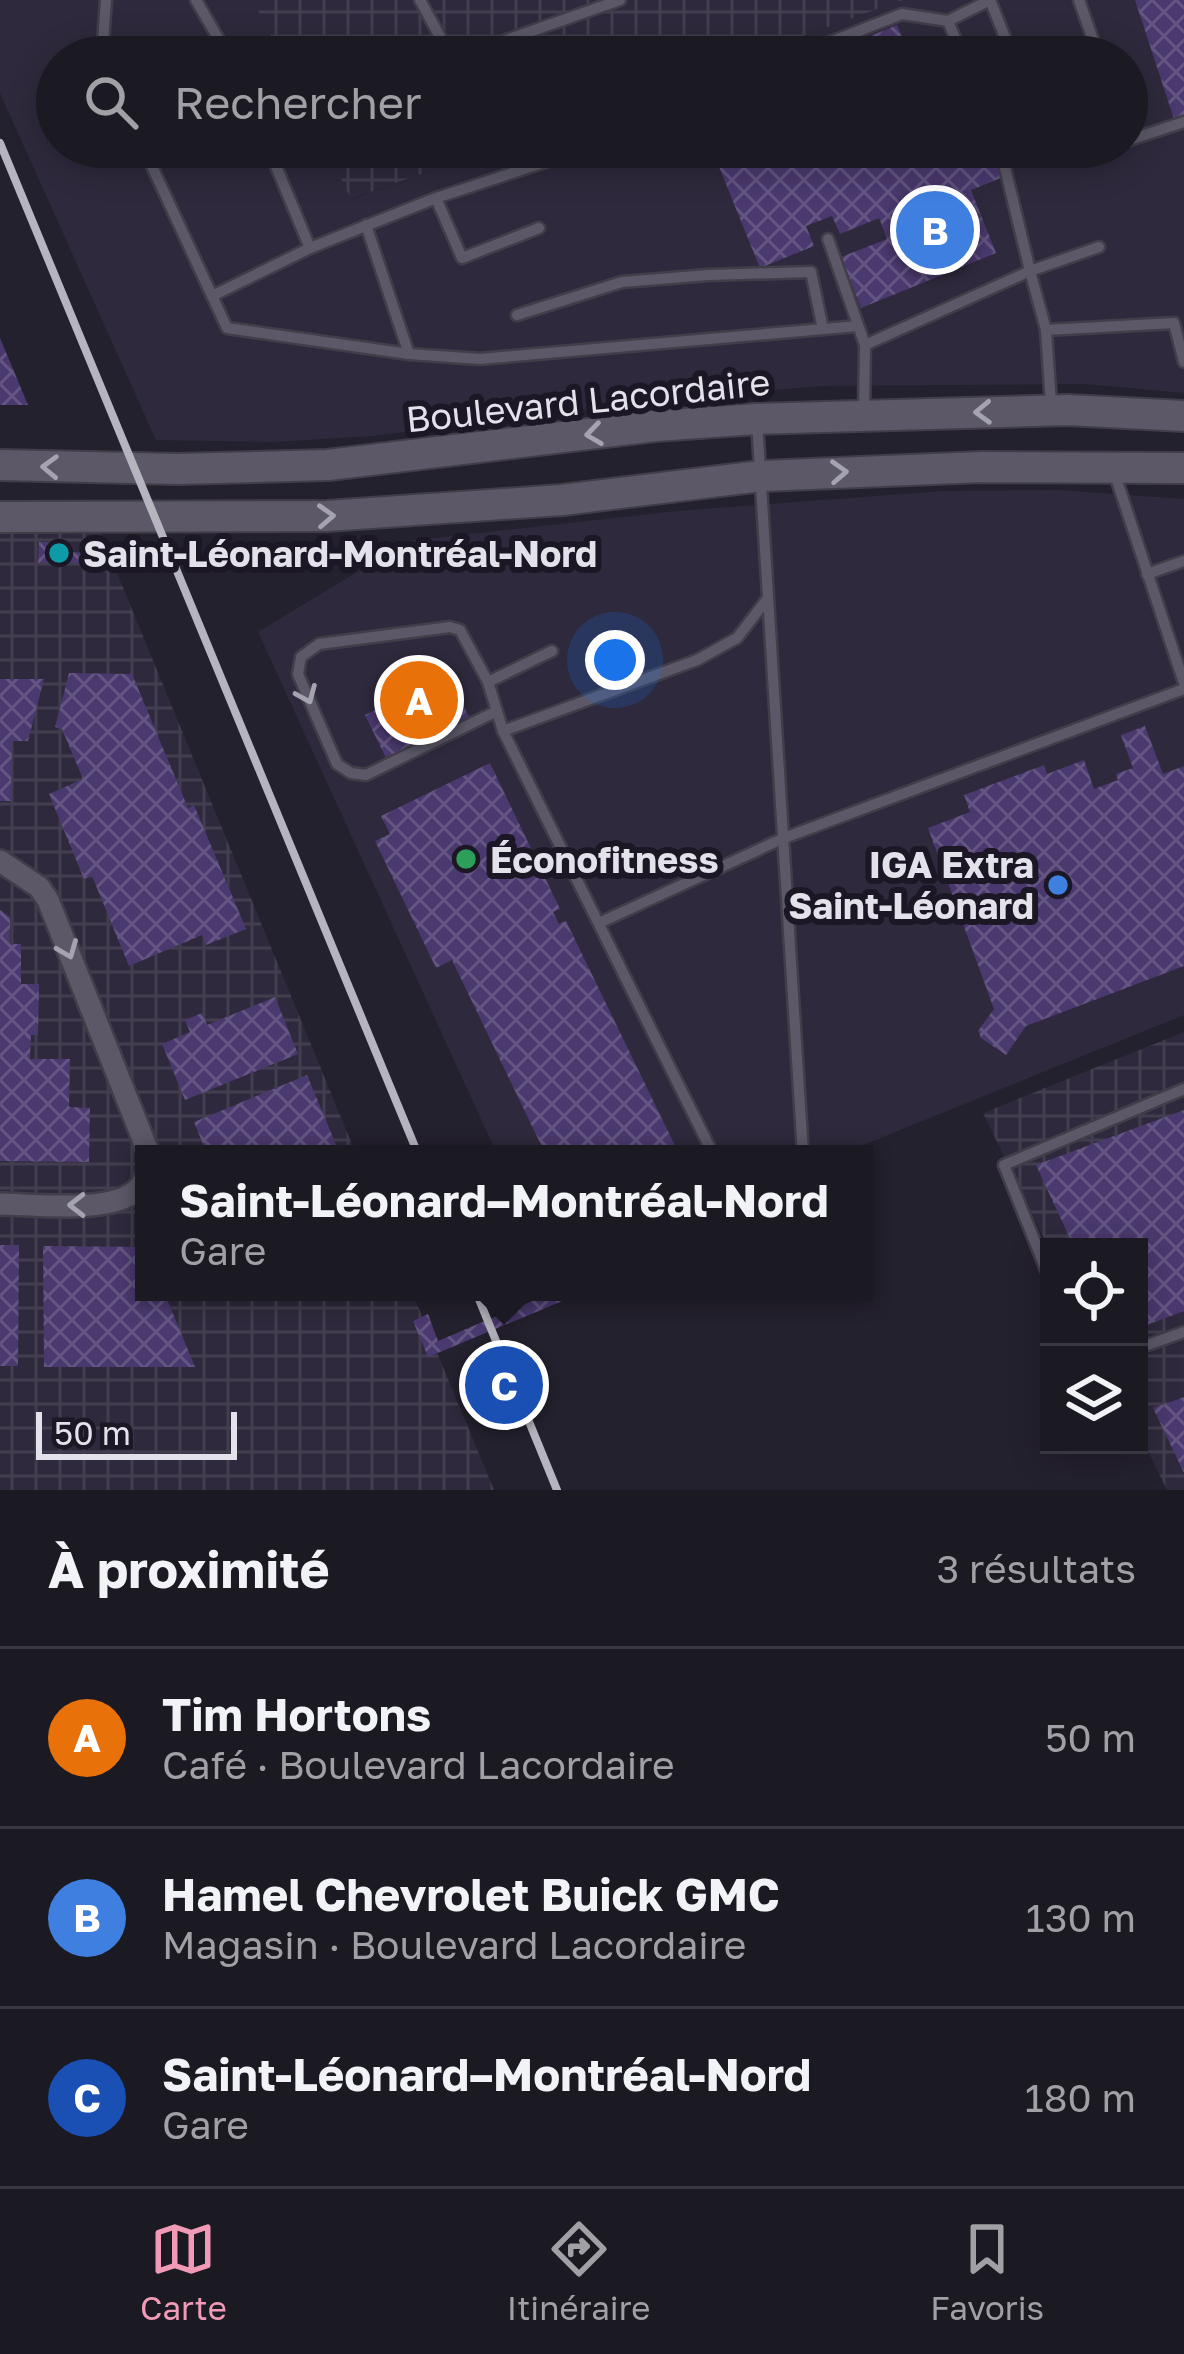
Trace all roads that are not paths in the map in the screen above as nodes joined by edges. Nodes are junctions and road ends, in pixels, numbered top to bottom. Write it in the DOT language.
graph roads {
  1 [pos="106,0"];
  2 [pos="196,0"];
  3 [pos="420,0"];
  4 [pos="620,0"];
  5 [pos="1079,0"];
  6 [pos="948,21"];
  7 [pos="103,36"];
  8 [pos="217,36"];
  9 [pos="441,36"];
  10 [pos="515,36"];
  11 [pos="846,36"];
  12 [pos="954,36"];
  13 [pos="1005,36"];
  14 [pos="1092,36"];
  15 [pos="1184,122"];
  16 [pos="1148,134"];
  17 [pos="153,168"];
  18 [pos="277,168"];
  19 [pos="527,168"];
  20 [pos="1005,168"];
  21 [pos="436,198"];
  22 [pos="366,225"];
  23 [pos="539,228"];
  24 [pos="827,239"];
  25 [pos="1099,247"];
  26 [pos="310,248"];
  27 [pos="1030,271"];
  28 [pos="212,296"];
  29 [pos="517,315"];
  30 [pos="858,326"];
  31 [pos="823,329"];
  32 [pos="1046,330"];
  33 [pos="865,345"];
  34 [pos="409,354"];
  35 [pos="1184,362"];
  36 [pos="1052,410"];
  37 [pos="864,416"];
  38 [pos="1184,416"];
  39 [pos="757,418"];
  40 [pos="0,465"];
  41 [pos="1113,467"];
  42 [pos="1184,468"];
  43 [pos="761,476"];
  44 [pos="0,517"];
  45 [pos="1184,561"];
  46 [pos="1147,574"];
  47 [pos="769,598"];
  48 [pos="552,651"];
  49 [pos="488,682"];
  50 [pos="1184,686"];
  51 [pos="497,711"];
  52 [pos="503,731"];
  53 [pos="784,838"];
  54 [pos="0,861"];
  55 [pos="599,922"];
  56 [pos="1184,1089"];
  57 [pos="145,1145"];
  58 [pos="709,1145"];
  59 [pos="802,1145"];
  60 [pos="135,1193"];
  61 [pos="0,1204"];
  62 [pos="1040,1255"];
  63 [pos="1184,1332"];
  64 [pos="1145,1346"];
  1 -- 7 [label="lane"];
  2 -- 8 [label="lane"];
  3 -- 9 [label="lane"];
  4 -- 10 [label="lane"];
  5 -- 14 [label="lane"];
  6 -- 11 [label="lane"];
  6 -- 12 [label="lane"];
  6 -- 13 [label="lane"];
  15 -- 16 [label="lane"];
  17 -- 28 [label="lane"];
  18 -- 26 [label="lane"];
  19 -- 21 [label="lane"];
  20 -- 27 [label="lane"];
  21 -- 22 [label="lane"];
  21 -- 23 [label="lane"];
  22 -- 26 [label="lane"];
  22 -- 34 [label="lane"];
  24 -- 30 [label="lane"];
  25 -- 27 [label="lane"];
  26 -- 28 [label="lane"];
  27 -- 32 [label="lane"];
  27 -- 33 [label="lane"];
  28 -- 34 [label="lane"];
  29 -- 31 [label="lane"];
  30 -- 31 [label="lane"];
  30 -- 33 [label="lane"];
  31 -- 34 [label="lane"];
  32 -- 35 [label="lane"];
  32 -- 36 [label="lane"];
  33 -- 37 [label="lane"];
  36 -- 37 [label="main road, Boulevard Lacordaire, one-way"];
  36 -- 38 [label="main road, Boulevard Lacordaire"];
  37 -- 39 [label="main road, Boulevard Lacordaire"];
  39 -- 40 [label="main road, Boulevard Lacordaire, one-way"];
  39 -- 43 [label="lane"];
  41 -- 42 [label="main road"];
  43 -- 41 [label="main road, one-way"];
  41 -- 46 [label="lane"];
  44 -- 43 [label="main road, one-way"];
  43 -- 47 [label="lane"];
  45 -- 46 [label="lane"];
  46 -- 50 [label="lane"];
  47 -- 52 [label="lane"];
  47 -- 53 [label="lane"];
  48 -- 49 [label="lane"];
  49 -- 51 [label="lane"];
  49 -- 51 [label="lane, one-way"];
  50 -- 53 [label="lane"];
  51 -- 52 [label="lane"];
  52 -- 55 [label="lane"];
  53 -- 55 [label="lane"];
  53 -- 59 [label="lane"];
  54 -- 57 [label="street, one-way"];
  55 -- 58 [label="lane"];
  56 -- 62 [label="lane"];
  60 -- 61 [label="street, one-way"];
  63 -- 64 [label="lane"];
}
